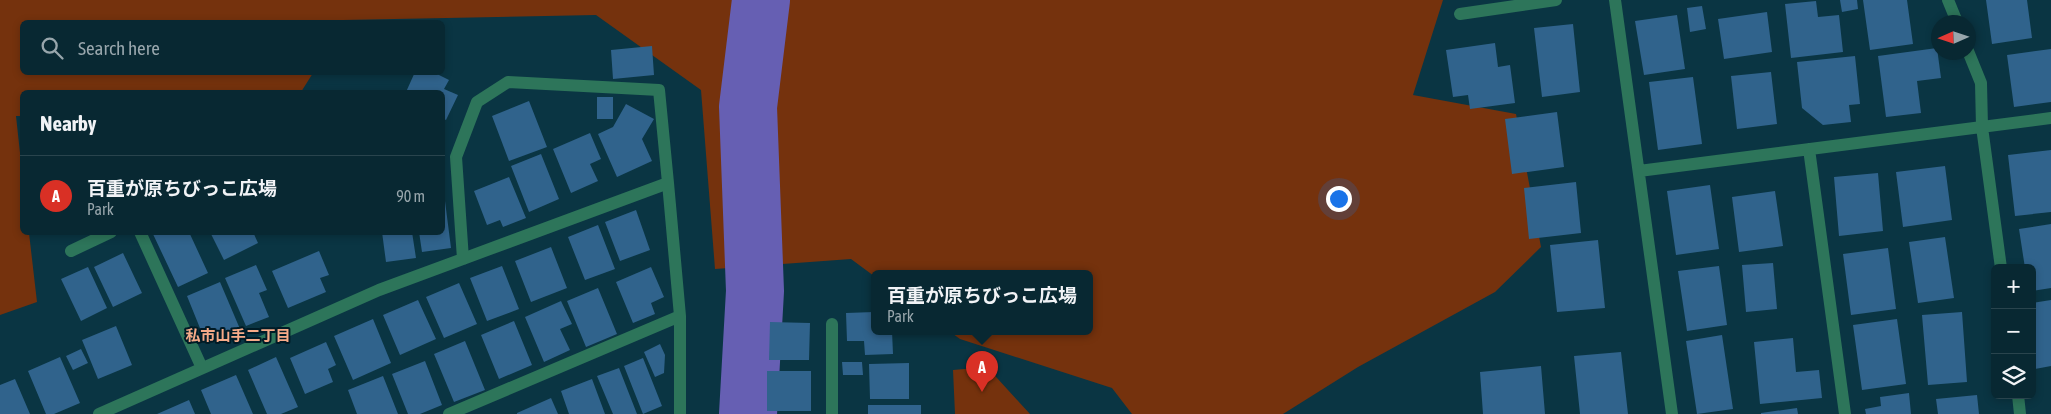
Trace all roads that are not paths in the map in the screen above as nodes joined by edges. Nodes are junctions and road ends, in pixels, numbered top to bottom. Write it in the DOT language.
graph roads {
  1 [pos="1556,0"];
  2 [pos="1615,0"];
  3 [pos="1948,0"];
  4 [pos="1460,14"];
  5 [pos="1954,15"];
  6 [pos="1972,60"];
  7 [pos="2051,118"];
  8 [pos="1982,127"];
  9 [pos="1809,149"];
  10 [pos="1639,170"];
  11 [pos="668,183"];
  12 [pos="105,235"];
  13 [pos="141,235"];
  14 [pos="71,251"];
  15 [pos="463,259"];
  16 [pos="2000,264"];
  17 [pos="680,316"];
  18 [pos="832,324"];
  19 [pos="202,368"];
  20 [pos="2018,399"];
  21 [pos="99,414"];
  22 [pos="449,414"];
  23 [pos="680,414"];
  24 [pos="832,414"];
  25 [pos="1672,414"];
  26 [pos="1845,414"];
  27 [pos="2020,414"];
  1 -- 4 [label="street"];
  2 -- 10 [label="street"];
  3 -- 5 [label="street"];
  6 -- 8 [label="street"];
  7 -- 8 [label="street"];
  8 -- 9 [label="street"];
  8 -- 16 [label="street"];
  9 -- 10 [label="street"];
  9 -- 26 [label="street"];
  10 -- 25 [label="street"];
  11 -- 15 [label="street"];
  11 -- 15 [label="street"];
  11 -- 17 [label="street"];
  12 -- 14 [label="street"];
  13 -- 19 [label="street"];
  15 -- 19 [label="street"];
  17 -- 22 [label="street"];
  17 -- 23 [label="street"];
  18 -- 24 [label="street"];
  19 -- 21 [label="street"];
  20 -- 27 [label="street"];
}
